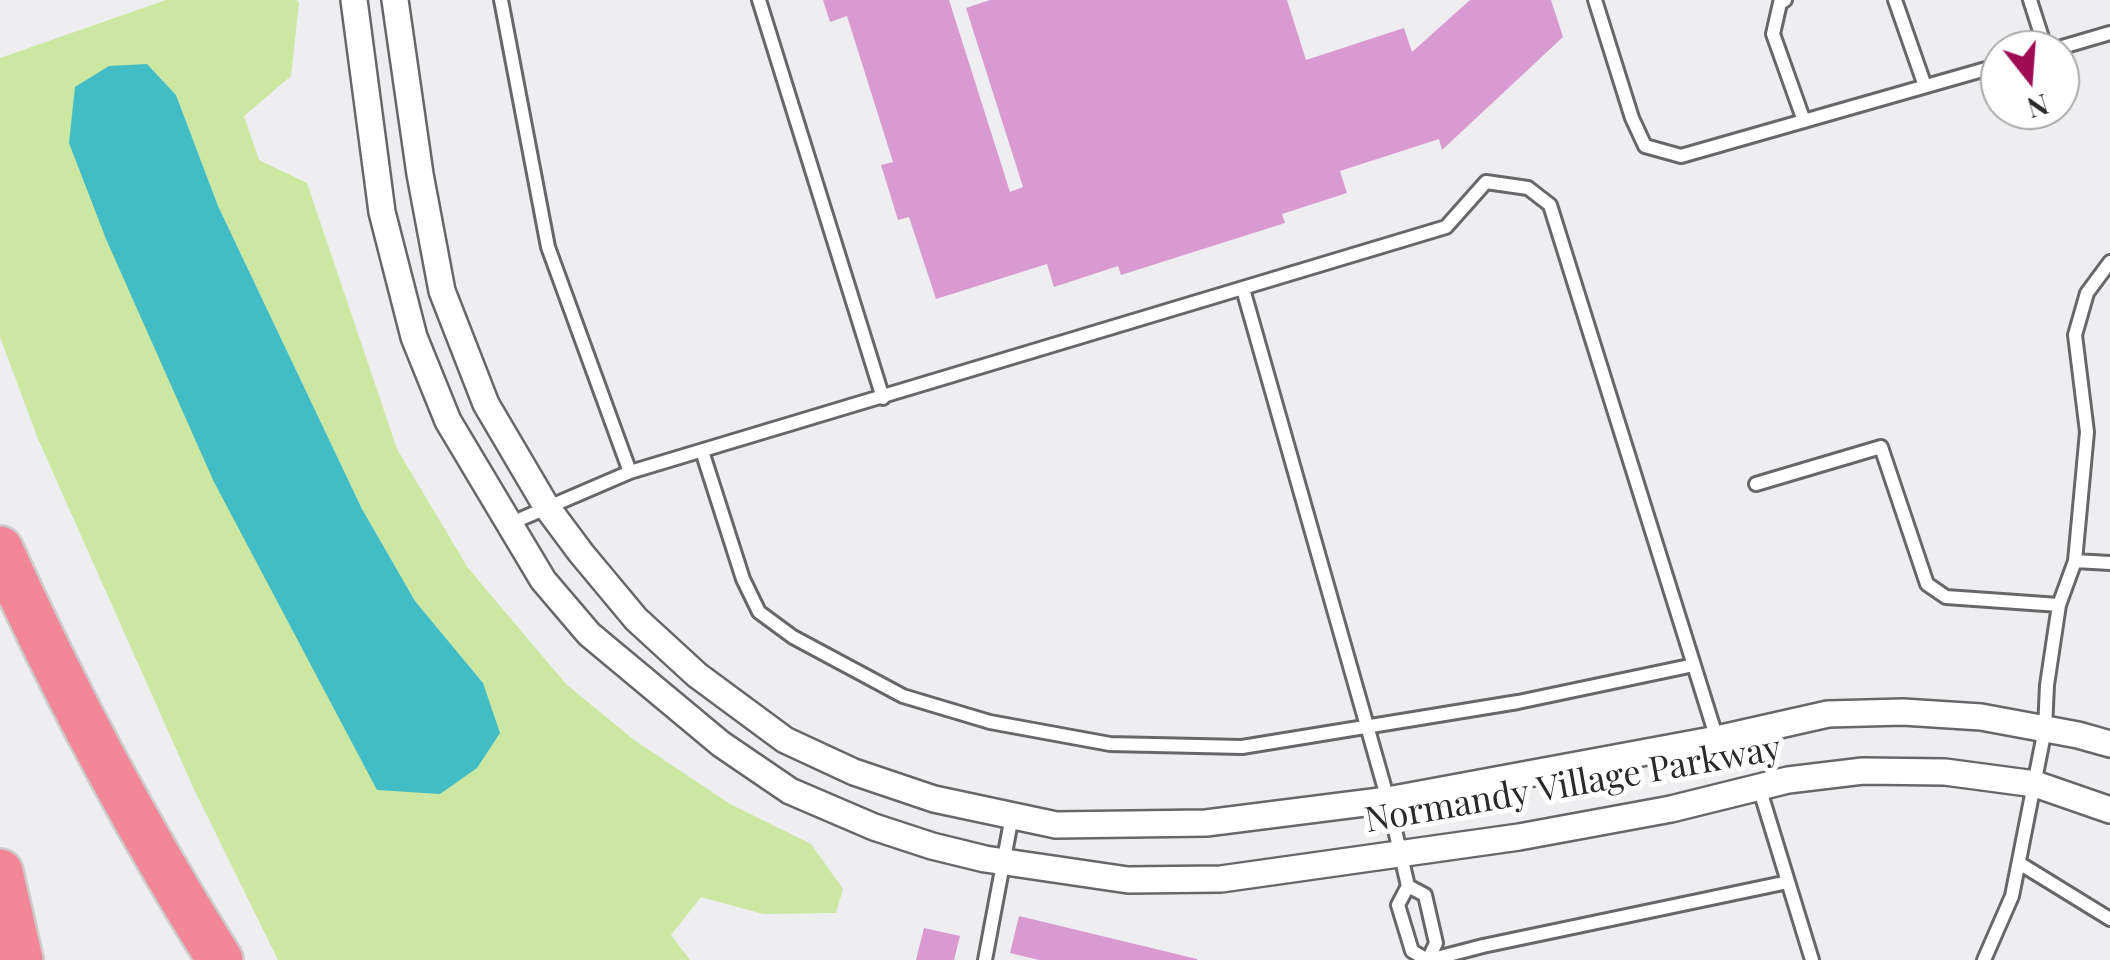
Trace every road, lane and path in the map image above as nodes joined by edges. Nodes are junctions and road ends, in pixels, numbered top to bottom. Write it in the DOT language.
graph roads {
  1 [pos="354,0"];
  2 [pos="396,0"];
  3 [pos="501,0"];
  4 [pos="759,0"];
  5 [pos="1595,0"];
  6 [pos="1785,0"];
  7 [pos="1895,0"];
  8 [pos="2030,0"];
  9 [pos="2041,30"];
  10 [pos="2110,33"];
  11 [pos="2080,41"];
  12 [pos="1980,71"];
  13 [pos="1925,86"];
  14 [pos="1804,121"];
  15 [pos="2110,262"];
  16 [pos="1243,289"];
  17 [pos="883,398"];
  18 [pos="702,451"];
  19 [pos="630,472"];
  20 [pos="1756,484"];
  21 [pos="546,506"];
  22 [pos="510,524"];
  23 [pos="0,549"];
  24 [pos="2075,561"];
  25 [pos="2110,563"];
  26 [pos="2059,605"];
  27 [pos="1694,665"];
  28 [pos="697,675"];
  29 [pos="669,702"];
  30 [pos="1367,726"];
  31 [pos="2045,729"];
  32 [pos="1718,740"];
  33 [pos="2110,744"];
  34 [pos="2035,784"];
  35 [pos="1759,787"];
  36 [pos="1388,800"];
  37 [pos="2110,810"];
  38 [pos="1005,814"];
  39 [pos="1400,854"];
  40 [pos="994,860"];
  41 [pos="2019,863"];
  42 [pos="0,872"];
  43 [pos="1788,882"];
  44 [pos="1408,886"];
  45 [pos="2110,919"];
  46 [pos="1483,946"];
  47 [pos="20,960"];
  48 [pos="220,960"];
  49 [pos="985,960"];
  50 [pos="1428,960"];
  51 [pos="1494,960"];
  52 [pos="1812,960"];
  53 [pos="1984,960"];
  1 -- 22 [label="street, Normandy Village Parkway"];
  2 -- 21 [label="street, Normandy Village Parkway"];
  3 -- 19 [label="lane"];
  4 -- 17 [label="lane"];
  5 -- 14 [label="lane"];
  6 -- 14 [label="lane"];
  7 -- 13 [label="lane"];
  8 -- 9 [label="lane"];
  10 -- 11 [label="lane"];
  12 -- 13 [label="lane"];
  13 -- 14 [label="lane"];
  15 -- 24 [label="lane"];
  16 -- 17 [label="lane"];
  16 -- 27 [label="lane"];
  16 -- 30 [label="lane"];
  17 -- 18 [label="lane"];
  18 -- 19 [label="lane"];
  18 -- 30 [label="lane"];
  19 -- 21 [label="lane"];
  20 -- 26 [label="lane"];
  21 -- 22 [label="lane"];
  21 -- 28 [label="street, Normandy Village Parkway"];
  22 -- 29 [label="street, Normandy Village Parkway"];
  23 -- 48 [label="highway"];
  24 -- 25 [label="lane"];
  24 -- 26 [label="lane"];
  26 -- 31 [label="lane"];
  27 -- 30 [label="lane"];
  27 -- 32 [label="lane"];
  28 -- 29 [label="street"];
  28 -- 38 [label="street, Normandy Village Parkway"];
  29 -- 40 [label="street, Normandy Village Parkway"];
  30 -- 36 [label="lane"];
  31 -- 32 [label="street, Normandy Village Parkway"];
  31 -- 33 [label="street, Normandy Village Parkway"];
  31 -- 34 [label="lane"];
  32 -- 36 [label="street, Normandy Village Parkway"];
  34 -- 35 [label="street, Normandy Village Parkway"];
  34 -- 37 [label="street, Normandy Village Parkway"];
  34 -- 41 [label="lane"];
  35 -- 39 [label="street, Normandy Village Parkway"];
  35 -- 43 [label="lane"];
  36 -- 38 [label="street, Normandy Village Parkway"];
  36 -- 39 [label="lane"];
  38 -- 40 [label="street"];
  39 -- 40 [label="street, Normandy Village Parkway"];
  39 -- 44 [label="lane"];
  40 -- 49 [label="lane"];
  41 -- 45 [label="lane"];
  41 -- 53 [label="lane"];
  42 -- 47 [label="highway"];
  43 -- 46 [label="lane"];
  43 -- 52 [label="lane"];
  44 -- 50 [label="lane"];
  44 -- 50 [label="lane"];
  46 -- 50 [label="lane"];
  46 -- 51 [label="lane"];
}
